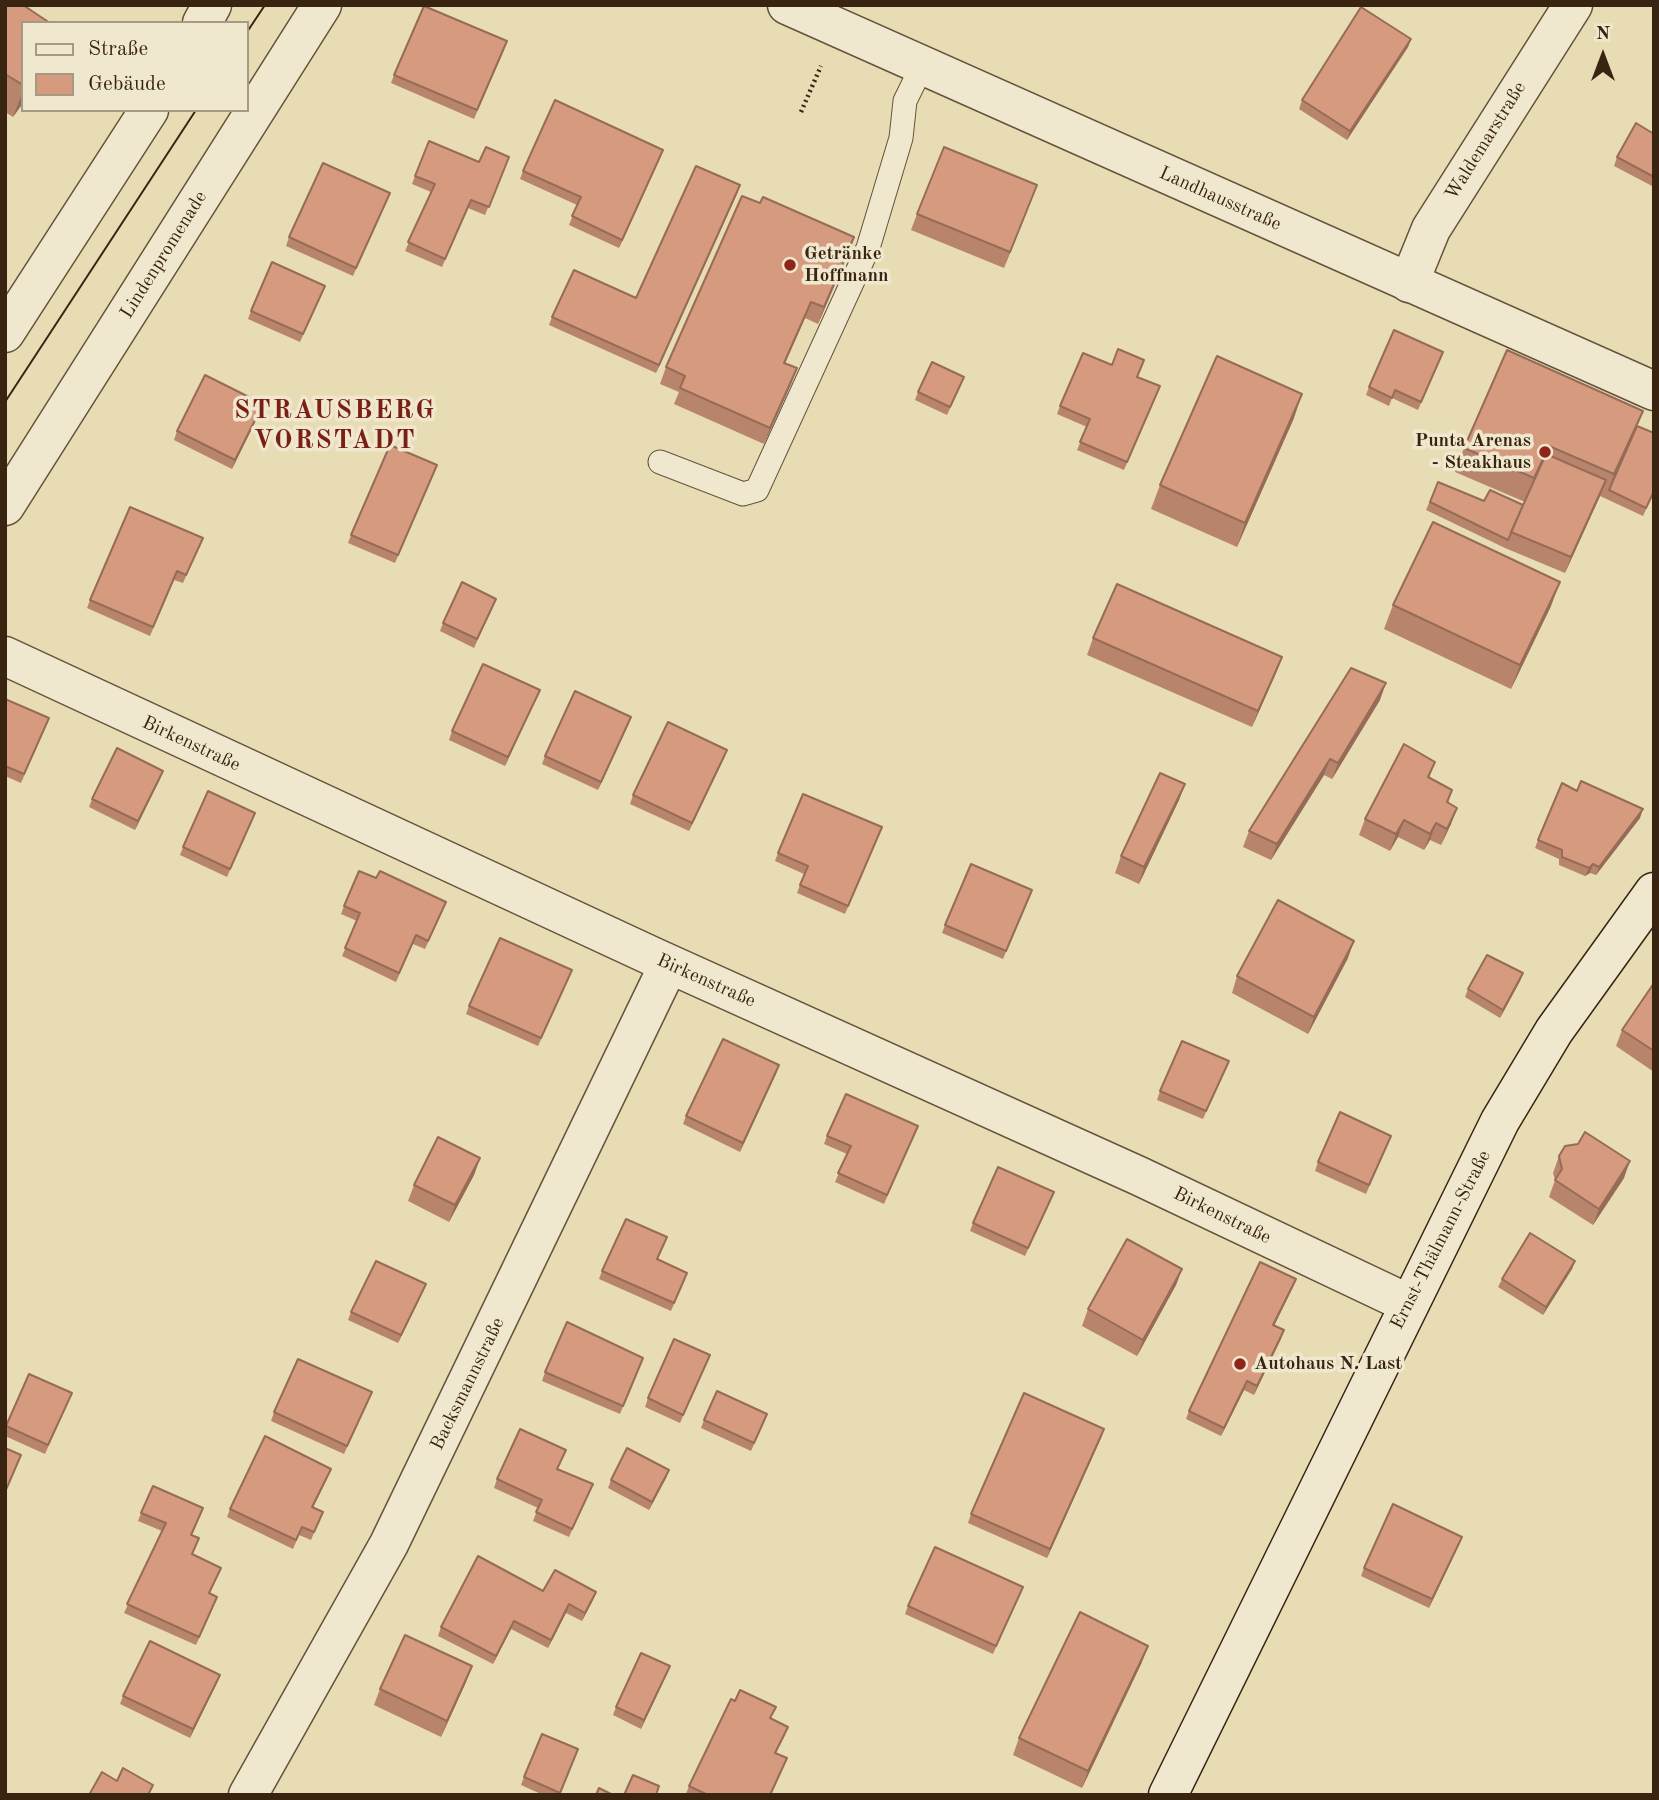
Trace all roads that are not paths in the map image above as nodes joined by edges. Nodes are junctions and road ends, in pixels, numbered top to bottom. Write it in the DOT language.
graph roads {
  1 [pos="212,5"];
  2 [pos="322,5"];
  3 [pos="787,5"];
  4 [pos="1573,5"];
  5 [pos="203,21"];
  6 [pos="923,64"];
  7 [pos="148,112"];
  8 [pos="1409,283"];
  9 [pos="5,333"];
  10 [pos="1654,391"];
  11 [pos="660,462"];
  12 [pos="5,506"];
  13 [pos="5,656"];
  14 [pos="1654,892"];
  15 [pos="669,964"];
  16 [pos="1409,1304"];
  17 [pos="248,1795"];
  18 [pos="1168,1795"];
  1 -- 5 [label="street"];
  2 -- 12 [label="street, Lindenpromenade"];
  3 -- 6 [label="street, Landhausstraße"];
  4 -- 8 [label="street, Waldemarstraße"];
  6 -- 8 [label="street, Landhausstraße"];
  6 -- 11 [label="lane"];
  7 -- 9 [label="street"];
  8 -- 10 [label="street, Landhausstraße"];
  13 -- 15 [label="street, Birkenstraße"];
  14 -- 16 [label="street, Ernst-Thälmann-Straße"];
  15 -- 16 [label="street, Birkenstraße"];
  15 -- 17 [label="street, Backsmannstraße"];
  16 -- 18 [label="street, Ernst-Thälmann-Straße"];
}
